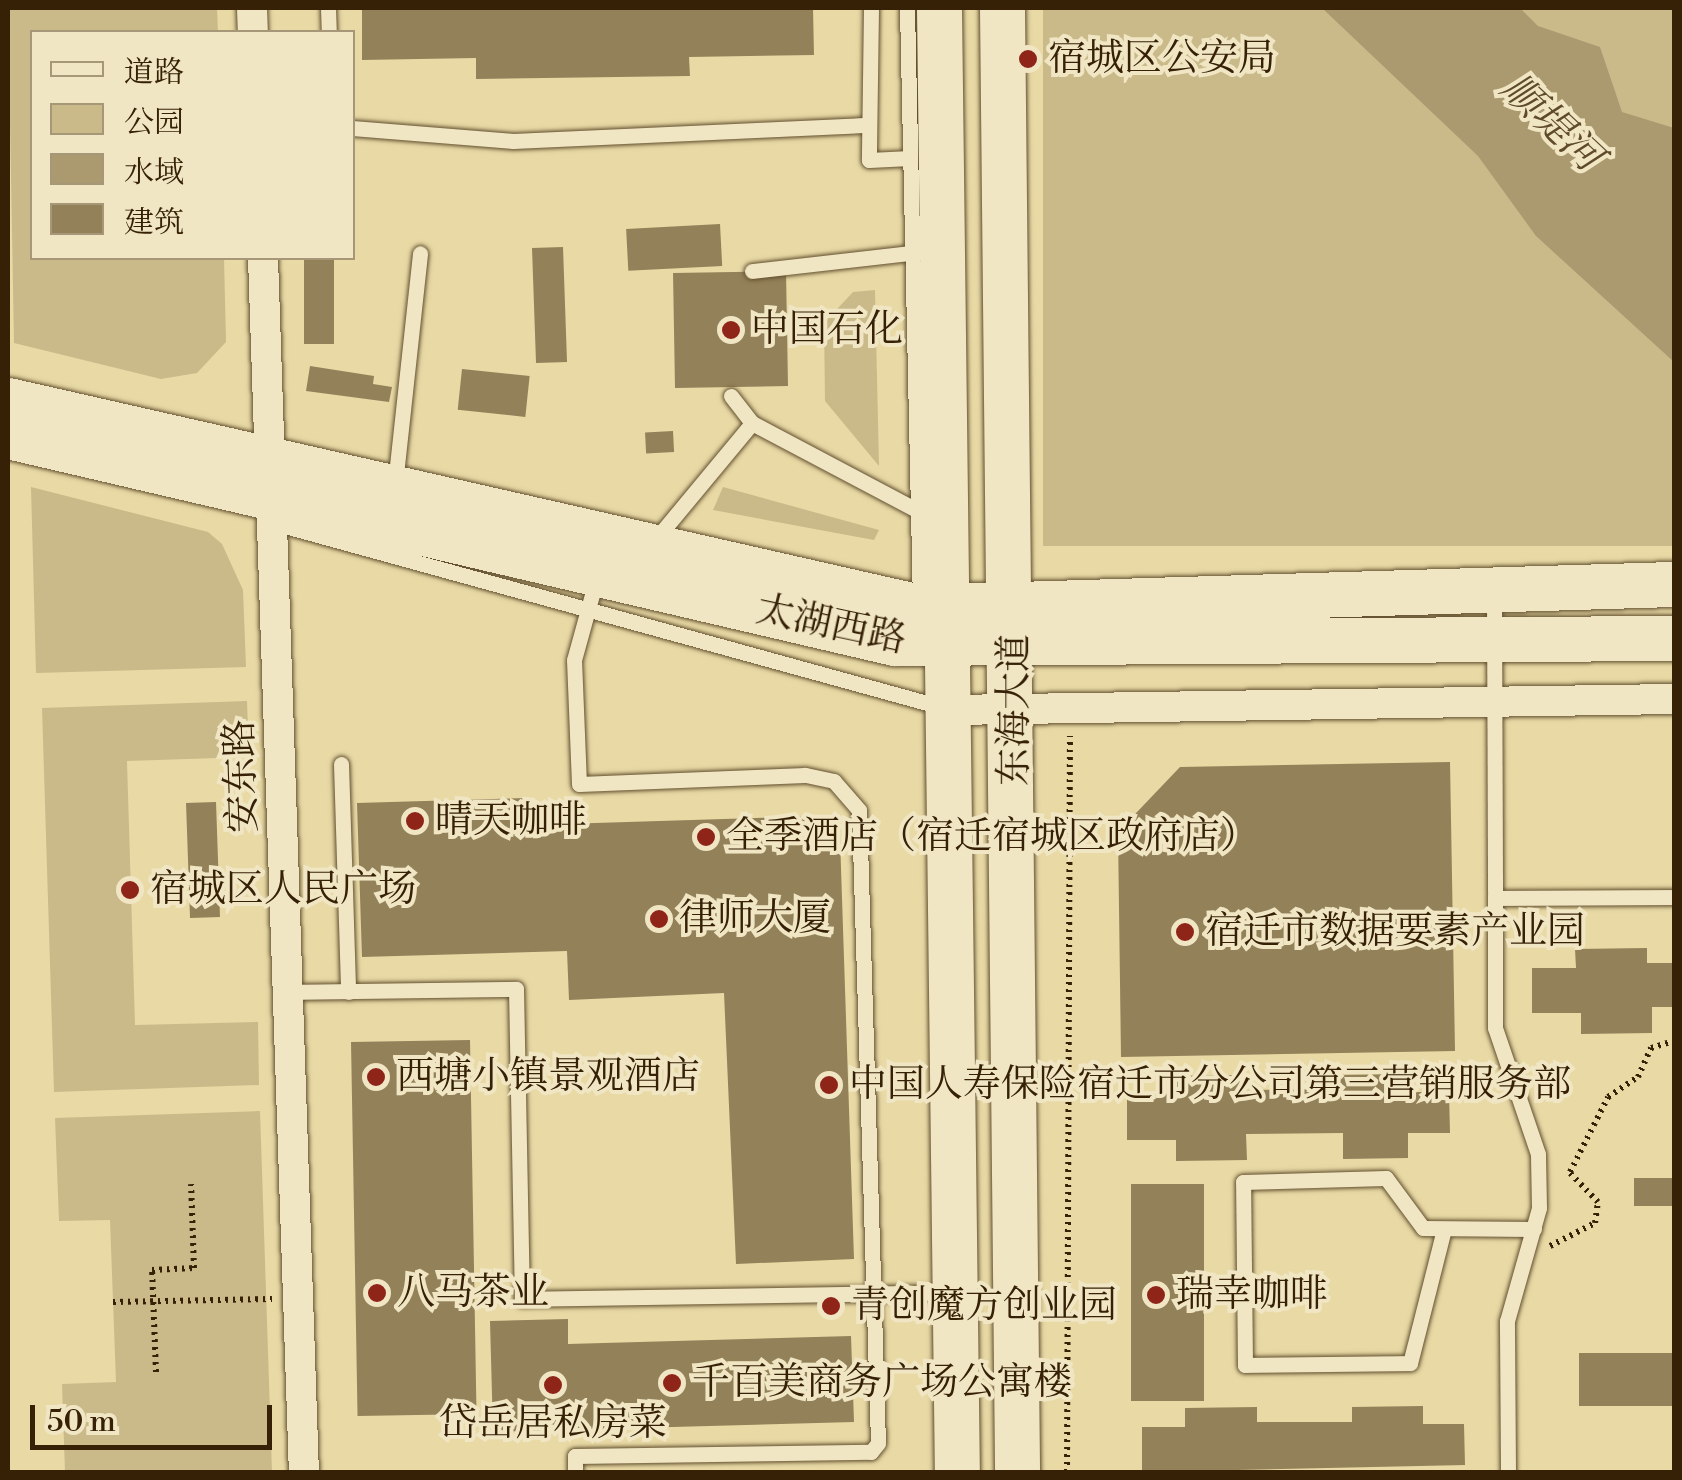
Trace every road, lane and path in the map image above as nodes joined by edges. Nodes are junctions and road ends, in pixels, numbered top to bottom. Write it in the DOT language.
graph roads {
  1 [pos="871,8"];
  2 [pos="906,8"];
  3 [pos="939,8"];
  4 [pos="1002,8"];
  5 [pos="869,124"];
  6 [pos="355,128"];
  7 [pos="910,158"];
  8 [pos="928,251"];
  9 [pos="420,253"];
  10 [pos="262,260"];
  11 [pos="752,271"];
  12 [pos="731,396"];
  13 [pos="8,400"];
  14 [pos="752,423"];
  15 [pos="8,436"];
  16 [pos="395,484"];
  17 [pos="273,491"];
  18 [pos="933,519"];
  19 [pos="652,543"];
  20 [pos="1674,584"];
  21 [pos="1494,590"];
  22 [pos="593,591"];
  23 [pos="940,620"];
  24 [pos="1015,627"];
  25 [pos="1674,638"];
  26 [pos="1494,640"];
  27 [pos="1674,699"];
  28 [pos="1494,702"];
  29 [pos="1070,708"];
  30 [pos="1014,709"];
  31 [pos="950,710"];
  32 [pos="340,764"];
  33 [pos="1674,897"];
  34 [pos="1495,898"];
  35 [pos="288,992"];
  36 [pos="348,992"];
  37 [pos="1674,1041"];
  38 [pos="1538,1166"];
  39 [pos="1570,1172"];
  40 [pos="191,1184"];
  41 [pos="1534,1229"];
  42 [pos="1443,1233"];
  43 [pos="1530,1250"];
  44 [pos="875,1292"];
  45 [pos="955,1292"];
  46 [pos="298,1298"];
  47 [pos="153,1301"];
  48 [pos="113,1302"];
  49 [pos="156,1372"];
  50 [pos="304,1472"];
  51 [pos="575,1472"];
  52 [pos="957,1472"];
  53 [pos="1017,1472"];
  54 [pos="1067,1472"];
  55 [pos="1508,1472"];
  1 -- 5 [label="lane"];
  2 -- 7 [label="lane"];
  3 -- 8 [label="street, 东海大道"];
  4 -- 24 [label="street, 东海大道"];
  5 -- 6 [label="lane"];
  5 -- 7 [label="lane"];
  7 -- 8 [label="lane"];
  8 -- 11 [label="lane"];
  8 -- 18 [label="street, 东海大道"];
  9 -- 16 [label="lane"];
  10 -- 17 [label="street, 安东路"];
  12 -- 14 [label="lane"];
  13 -- 17 [label="street, 太湖西路"];
  14 -- 18 [label="lane"];
  14 -- 19 [label="lane"];
  15 -- 17 [label="street, 太湖西路"];
  16 -- 17 [label="street, 太湖西路"];
  16 -- 19 [label="street, 太湖西路"];
  17 -- 22 [label="street, 太湖西路"];
  17 -- 35 [label="street, 安东路"];
  18 -- 23 [label="street, 东海大道"];
  19 -- 23 [label="street, 太湖西路"];
  20 -- 21 [label="street, 太湖西路"];
  21 -- 24 [label="street, 太湖西路"];
  21 -- 26 [label="lane"];
  22 -- 23 [label="street, 太湖西路"];
  22 -- 31 [label="lane"];
  22 -- 44 [label="lane"];
  23 -- 24 [label="street, 太湖西路"];
  23 -- 31 [label="street, 东海大道"];
  24 -- 26 [label="street, 太湖西路"];
  24 -- 30 [label="street, 东海大道"];
  25 -- 26 [label="street, 太湖西路"];
  26 -- 28 [label="lane"];
  27 -- 28 [label="street"];
  28 -- 29 [label="street"];
  28 -- 34 [label="lane"];
  29 -- 30 [label="street"];
  29 -- 54 [label="path"];
  30 -- 31 [label="street"];
  30 -- 53 [label="street, 东海大道"];
  31 -- 45 [label="street, 东海大道"];
  32 -- 36 [label="lane"];
  33 -- 34 [label="lane"];
  34 -- 38 [label="lane"];
  35 -- 36 [label="lane"];
  35 -- 46 [label="street, 安东路"];
  36 -- 44 [label="lane"];
  37 -- 39 [label="path"];
  38 -- 39 [label="path"];
  38 -- 41 [label="lane"];
  39 -- 43 [label="path"];
  40 -- 47 [label="path"];
  41 -- 42 [label="lane"];
  41 -- 43 [label="lane"];
  42 -- 42 [label="lane"];
  43 -- 55 [label="lane"];
  44 -- 45 [label="lane"];
  44 -- 51 [label="lane"];
  45 -- 52 [label="street, 东海大道"];
  46 -- 47 [label="path"];
  46 -- 50 [label="street, 安东路"];
  47 -- 48 [label="path"];
  47 -- 49 [label="path"];
}
